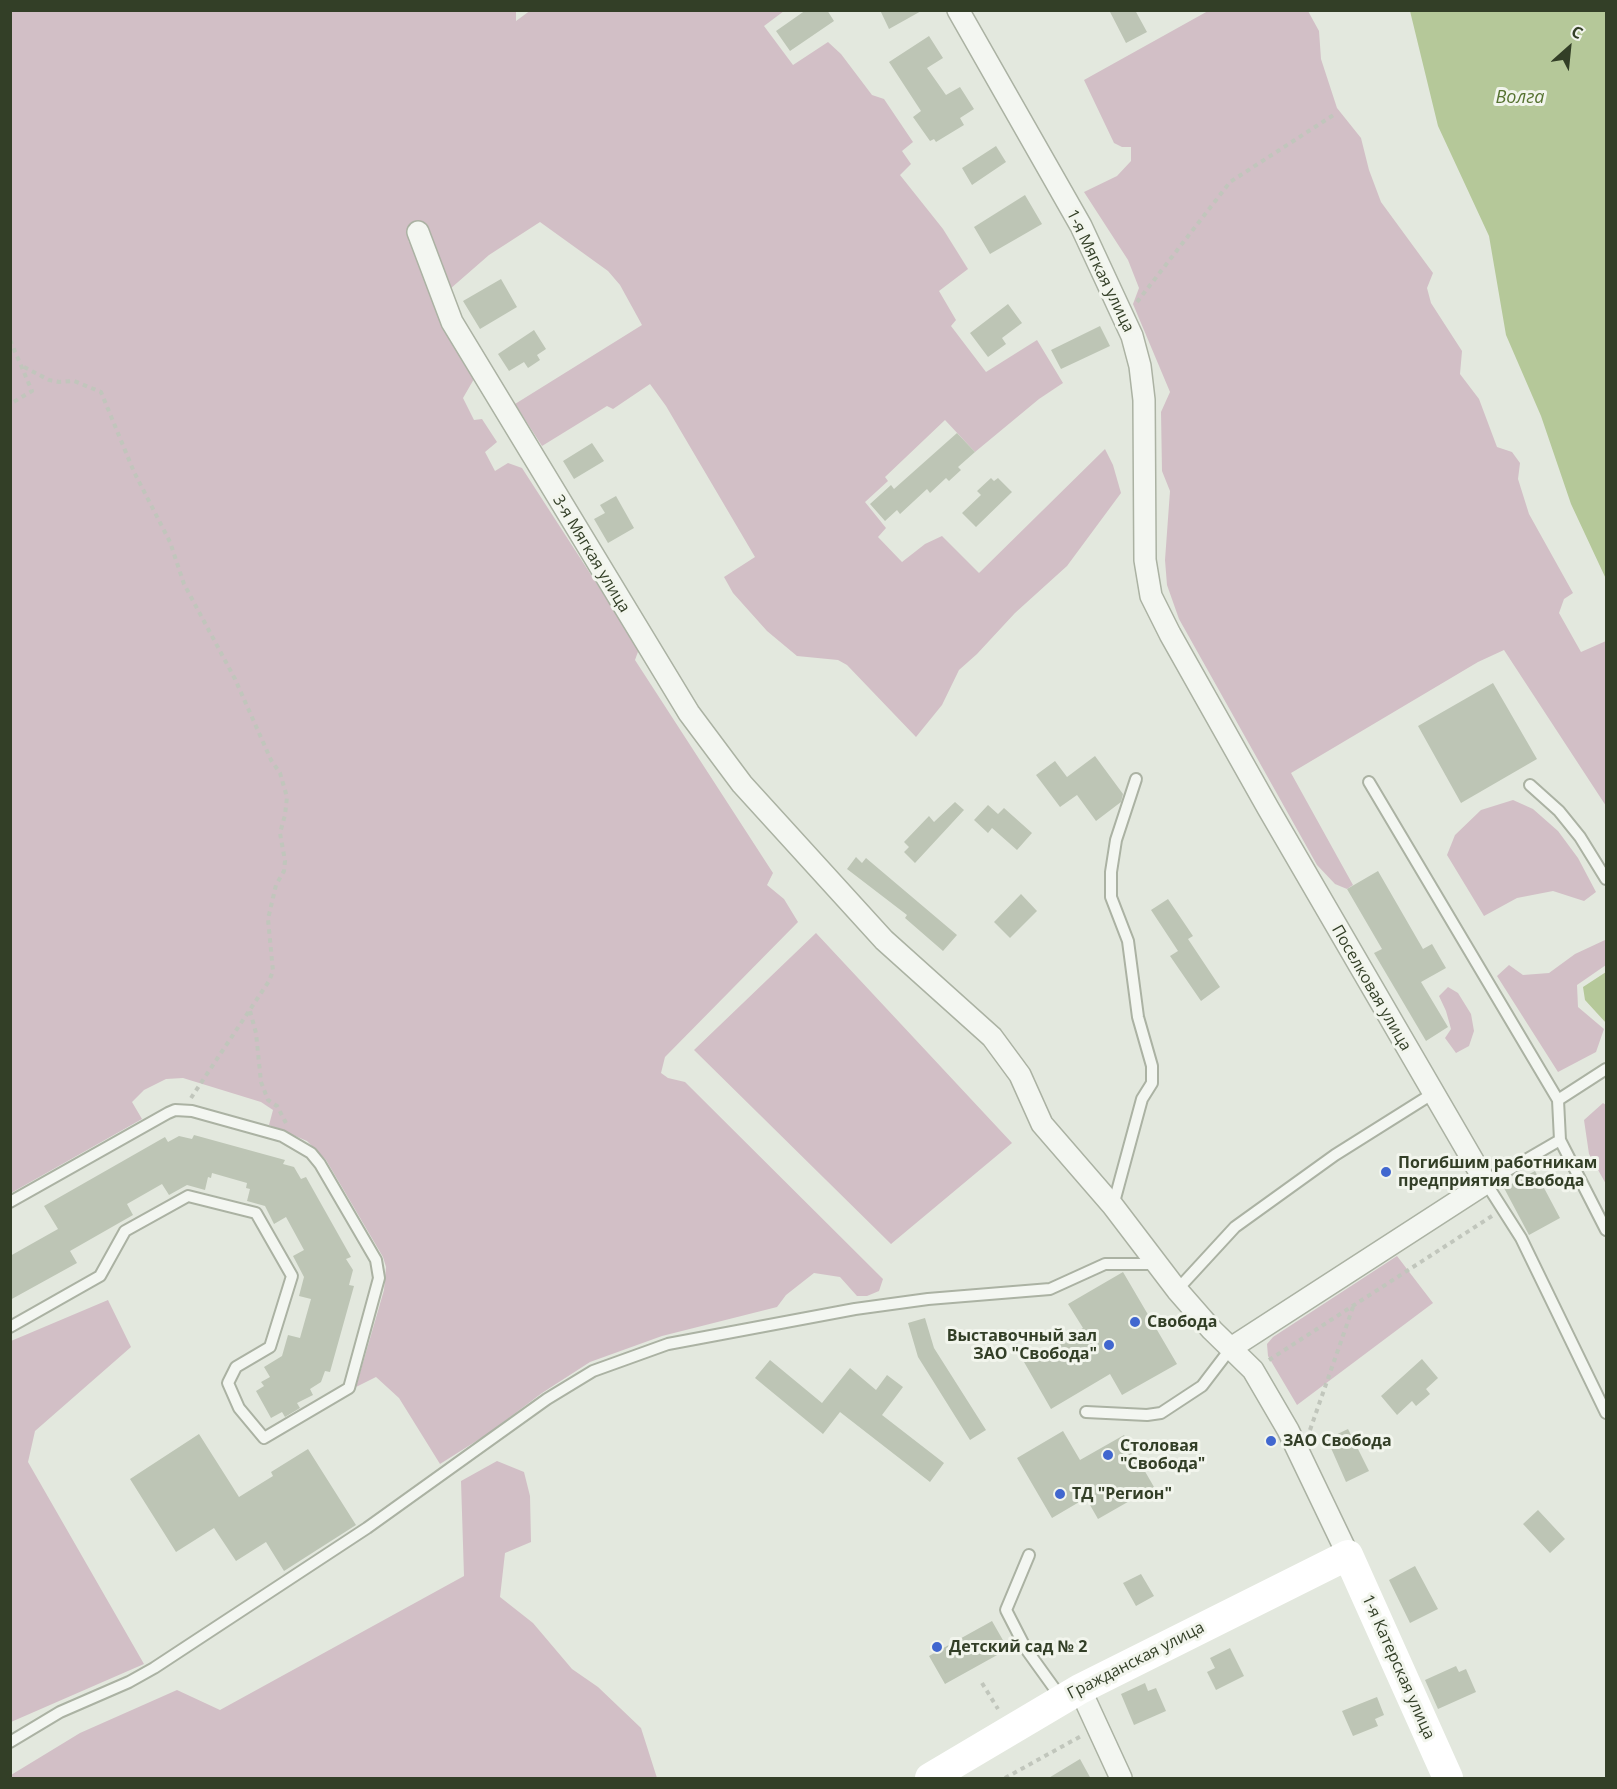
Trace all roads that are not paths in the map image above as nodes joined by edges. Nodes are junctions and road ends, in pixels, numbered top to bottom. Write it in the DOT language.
graph roads {
  1 [pos="958,10"];
  2 [pos="418,232"];
  3 [pos="1145,560"];
  4 [pos="1136,779"];
  5 [pos="1369,782"];
  6 [pos="1530,785"];
  7 [pos="1606,879"];
  8 [pos="1606,1069"];
  9 [pos="1432,1094"];
  10 [pos="1558,1100"];
  11 [pos="1560,1140"];
  12 [pos="1486,1184"];
  13 [pos="10,1202"];
  14 [pos="1113,1206"];
  15 [pos="1606,1230"];
  16 [pos="1154,1264"];
  17 [pos="1177,1290"];
  18 [pos="10,1327"];
  19 [pos="1231,1348"];
  20 [pos="1086,1412"];
  21 [pos="1606,1413"];
  22 [pos="1029,1555"];
  23 [pos="1348,1555"];
  24 [pos="1071,1694"];
  25 [pos="10,1742"];
  26 [pos="930,1779"];
  27 [pos="1121,1779"];
  28 [pos="1448,1779"];
  1 -- 3 [label="street, 1-я Мягкая улица"];
  2 -- 14 [label="street, 3-я Мягкая улица"];
  3 -- 9 [label="street, Поселковая улица"];
  4 -- 14 [label="lane"];
  5 -- 10 [label="lane"];
  6 -- 7 [label="lane"];
  8 -- 10 [label="lane"];
  9 -- 12 [label="street, Поселковая улица"];
  9 -- 17 [label="lane"];
  10 -- 11 [label="lane"];
  11 -- 12 [label="lane"];
  11 -- 15 [label="lane"];
  12 -- 19 [label="street"];
  12 -- 21 [label="lane, Поселковая улица"];
  13 -- 18 [label="lane"];
  14 -- 16 [label="street"];
  16 -- 17 [label="street"];
  16 -- 25 [label="lane"];
  17 -- 19 [label="street"];
  19 -- 20 [label="lane"];
  19 -- 23 [label="street"];
  22 -- 24 [label="lane"];
  23 -- 24 [label="street, Гражданская улица"];
  23 -- 28 [label="street, 1-я Катерская улица"];
  24 -- 26 [label="street, Гражданская улица"];
  24 -- 27 [label="street"];
}
